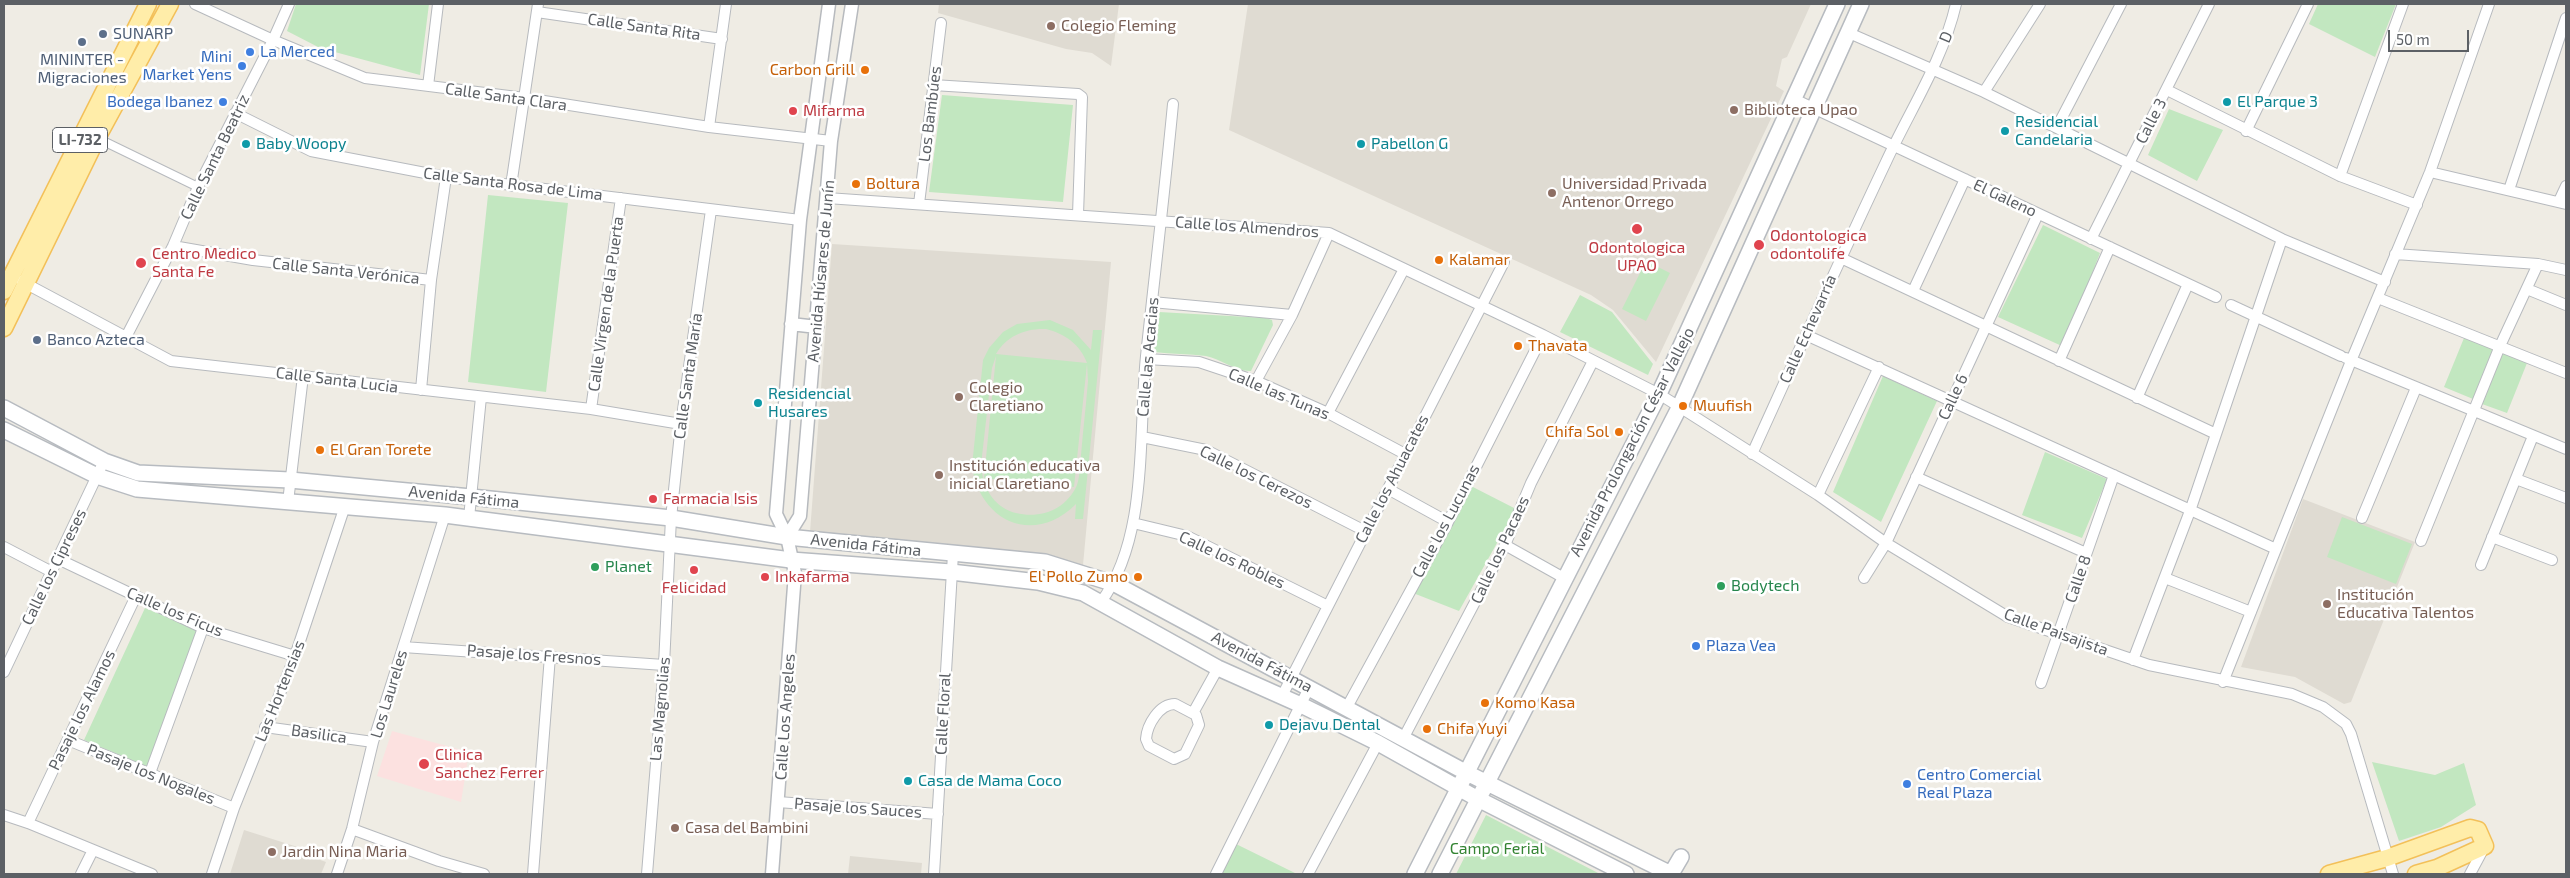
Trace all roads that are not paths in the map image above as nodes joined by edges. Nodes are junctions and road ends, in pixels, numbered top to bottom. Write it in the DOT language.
graph roads {
  1 [pos="147,4"];
  2 [pos="195,4"];
  3 [pos="289,4"];
  4 [pos="438,4"];
  5 [pos="726,4"];
  6 [pos="830,4"];
  7 [pos="852,4"];
  8 [pos="1837,4"];
  9 [pos="1861,4"];
  10 [pos="1956,4"];
  11 [pos="2040,4"];
  12 [pos="2121,4"];
  13 [pos="2209,4"];
  14 [pos="2308,4"];
  15 [pos="2403,4"];
  16 [pos="2489,4"];
  17 [pos="168,8"];
  18 [pos="537,8"];
  19 [pos="2566,18"];
  20 [pos="941,24"];
  21 [pos="1849,33"];
  22 [pos="722,39"];
  23 [pos="274,40"];
  24 [pos="1932,70"];
  25 [pos="933,85"];
  26 [pos="428,86"];
  27 [pos="2167,90"];
  28 [pos="1984,92"];
  29 [pos="525,98"];
  30 [pos="1794,99"];
  31 [pos="1173,104"];
  32 [pos="1815,108"];
  33 [pos="235,114"];
  34 [pos="708,127"];
  35 [pos="2057,127"];
  36 [pos="2246,131"];
  37 [pos="97,138"];
  38 [pos="810,139"];
  39 [pos="830,141"];
  40 [pos="1894,145"];
  41 [pos="2129,163"];
  42 [pos="2430,172"];
  43 [pos="2340,176"];
  44 [pos="446,177"];
  45 [pos="1964,179"];
  46 [pos="511,186"];
  47 [pos="2566,186"];
  48 [pos="198,187"];
  49 [pos="2509,190"];
  50 [pos="621,198"];
  51 [pos="827,198"];
  52 [pos="2563,202"];
  53 [pos="920,204"];
  54 [pos="2417,205"];
  55 [pos="711,210"];
  56 [pos="2038,214"];
  57 [pos="1078,215"];
  58 [pos="800,220"];
  59 [pos="1162,221"];
  60 [pos="1329,233"];
  61 [pos="2091,239"];
  62 [pos="2282,239"];
  63 [pos="173,246"];
  64 [pos="2110,247"];
  65 [pos="2395,254"];
  66 [pos="1841,258"];
  67 [pos="1504,262"];
  68 [pos="2538,264"];
  69 [pos="1404,269"];
  70 [pos="2566,270"];
  71 [pos="18,279"];
  72 [pos="430,280"];
  73 [pos="2385,282"];
  74 [pos="2188,284"];
  75 [pos="2526,289"];
  76 [pos="4,291"];
  77 [pos="1913,291"];
  78 [pos="2216,297"];
  79 [pos="2378,298"];
  80 [pos="1152,302"];
  81 [pos="2230,305"];
  82 [pos="2566,305"];
  83 [pos="1482,306"];
  84 [pos="1292,315"];
  85 [pos="2255,316"];
  86 [pos="791,324"];
  87 [pos="1986,326"];
  88 [pos="817,327"];
  89 [pos="4,328"];
  90 [pos="1543,335"];
  91 [pos="1806,335"];
  92 [pos="126,337"];
  93 [pos="2500,346"];
  94 [pos="2346,358"];
  95 [pos="1146,359"];
  96 [pos="1593,361"];
  97 [pos="2059,361"];
  98 [pos="1879,367"];
  99 [pos="2566,373"];
  100 [pos="303,376"];
  101 [pos="1256,381"];
  102 [pos="2416,388"];
  103 [pos="421,390"];
  104 [pos="1659,394"];
  105 [pos="481,397"];
  106 [pos="2137,398"];
  107 [pos="1952,400"];
  108 [pos="4,408"];
  109 [pos="1679,408"];
  110 [pos="591,409"];
  111 [pos="2473,411"];
  112 [pos="1328,413"];
  113 [pos="681,424"];
  114 [pos="4,430"];
  115 [pos="1642,430"];
  116 [pos="2216,434"];
  117 [pos="2533,436"];
  118 [pos="1142,437"];
  119 [pos="2566,449"];
  120 [pos="1405,454"];
  121 [pos="1752,454"];
  122 [pos="104,461"];
  123 [pos="2114,475"];
  124 [pos="97,476"];
  125 [pos="1644,477"];
  126 [pos="1916,477"];
  127 [pos="2516,479"];
  128 [pos="290,480"];
  129 [pos="1388,489"];
  130 [pos="1608,494"];
  131 [pos="1818,495"];
  132 [pos="471,497"];
  133 [pos="2566,498"];
  134 [pos="288,502"];
  135 [pos="345,506"];
  136 [pos="1627,507"];
  137 [pos="2190,511"];
  138 [pos="445,515"];
  139 [pos="469,518"];
  140 [pos="671,518"];
  141 [pos="2362,518"];
  142 [pos="1448,522"];
  143 [pos="1133,523"];
  144 [pos="1364,531"];
  145 [pos="787,537"];
  146 [pos="2492,537"];
  147 [pos="2421,541"];
  148 [pos="671,543"];
  149 [pos="1886,543"];
  150 [pos="1505,545"];
  151 [pos="4,547"];
  152 [pos="2276,549"];
  153 [pos="2086,553"];
  154 [pos="953,554"];
  155 [pos="58,559"];
  156 [pos="791,560"];
  157 [pos="2552,560"];
  158 [pos="2481,565"];
  159 [pos="52,572"];
  160 [pos="951,572"];
  161 [pos="1564,578"];
  162 [pos="1864,578"];
  163 [pos="2165,578"];
  164 [pos="1114,584"];
  165 [pos="136,596"];
  166 [pos="1101,602"];
  167 [pos="1328,606"];
  168 [pos="2251,612"];
  169 [pos="203,628"];
  170 [pos="2059,635"];
  171 [pos="404,647"];
  172 [pos="295,656"];
  173 [pos="550,656"];
  174 [pos="2133,660"];
  175 [pos="6,661"];
  176 [pos="664,665"];
  177 [pos="1218,668"];
  178 [pos="4,672"];
  179 [pos="1292,679"];
  180 [pos="2223,682"];
  181 [pos="2041,683"];
  182 [pos="1309,688"];
  183 [pos="1282,696"];
  184 [pos="1301,705"];
  185 [pos="1347,707"];
  186 [pos="1193,713"];
  187 [pos="1497,714"];
  188 [pos="1516,724"];
  189 [pos="265,727"];
  190 [pos="1404,737"];
  191 [pos="68,740"];
  192 [pos="373,742"];
  193 [pos="1378,743"];
  194 [pos="1467,773"];
  195 [pos="150,774"];
  196 [pos="1486,782"];
  197 [pos="1459,788"];
  198 [pos="1478,799"];
  199 [pos="778,802"];
  200 [pos="234,808"];
  201 [pos="938,814"];
  202 [pos="4,816"];
  203 [pos="28,823"];
  204 [pos="352,829"];
  205 [pos="2485,846"];
  206 [pos="93,850"];
  207 [pos="1681,857"];
  208 [pos="2388,858"];
  209 [pos="81,874"];
  210 [pos="152,874"];
  211 [pos="212,874"];
  212 [pos="337,874"];
  213 [pos="484,874"];
  214 [pos="533,874"];
  215 [pos="647,874"];
  216 [pos="772,874"];
  217 [pos="934,874"];
  218 [pos="1216,874"];
  219 [pos="1308,874"];
  220 [pos="1415,874"];
  221 [pos="1440,874"];
  222 [pos="1626,874"];
  223 [pos="1671,874"];
  224 [pos="2329,874"];
  225 [pos="2393,874"];
  226 [pos="2416,874"];
  227 [pos="2470,874"];
  1 -- 17 [label="street"];
  1 -- 71 [label="main road, LI-732"];
  2 -- 23 [label="street, Calle Santa Clara"];
  3 -- 23 [label="street, Calle Santa Beatriz"];
  4 -- 26 [label="street"];
  5 -- 22 [label="street"];
  6 -- 38 [label="street, Avenida Húsares de Junín"];
  7 -- 39 [label="street, Avenida Húsares de Junín"];
  8 -- 30 [label="main road, Avenida Prolongación César Vallejo"];
  9 -- 21 [label="main road, Avenida Prolongación César Vallejo"];
  10 -- 24 [label="street, D"];
  11 -- 28 [label="street"];
  12 -- 35 [label="street"];
  13 -- 27 [label="street, Calle 3"];
  14 -- 36 [label="street"];
  15 -- 43 [label="street"];
  16 -- 42 [label="street"];
  17 -- 37 [label="main road, LI-732"];
  18 -- 22 [label="street, Calle Santa Rita"];
  18 -- 29 [label="street"];
  19 -- 49 [label="street"];
  20 -- 25 [label="street, Los Bambúes"];
  21 -- 24 [label="street"];
  21 -- 32 [label="main road, Avenida Prolongación César Vallejo"];
  22 -- 34 [label="street"];
  23 -- 26 [label="street, Calle Santa Clara"];
  23 -- 33 [label="street, Calle Santa Beatriz"];
  24 -- 28 [label="street"];
  24 -- 40 [label="street, Calle Echevarría"];
  25 -- 53 [label="street, Los Bambúes"];
  25 -- 57 [label="street"];
  26 -- 29 [label="street, Calle Santa Clara"];
  27 -- 36 [label="street"];
  27 -- 41 [label="street, Calle 3"];
  28 -- 35 [label="street"];
  29 -- 34 [label="street, Calle Santa Clara"];
  29 -- 46 [label="street"];
  30 -- 32 [label="street, El Galeno"];
  30 -- 104 [label="main road, Avenida Prolongación César Vallejo"];
  31 -- 59 [label="street, Calle las Acacias"];
  32 -- 40 [label="street, El Galeno"];
  32 -- 109 [label="main road, Avenida Prolongación César Vallejo"];
  33 -- 44 [label="street, Calle Santa Rosa de Lima"];
  33 -- 48 [label="street, Calle Santa Beatriz"];
  34 -- 38 [label="street, Calle Santa Clara"];
  35 -- 41 [label="street"];
  36 -- 43 [label="street"];
  37 -- 48 [label="street"];
  37 -- 71 [label="main road, LI-732"];
  38 -- 39 [label="street, Calle Santa Clara"];
  38 -- 58 [label="street, Avenida Húsares de Junín"];
  39 -- 51 [label="street, Avenida Húsares de Junín"];
  40 -- 45 [label="street, El Galeno"];
  40 -- 66 [label="street, Calle Echevarría"];
  41 -- 61 [label="street, Calle 3"];
  41 -- 62 [label="street"];
  42 -- 49 [label="street"];
  42 -- 54 [label="street"];
  43 -- 54 [label="street"];
  44 -- 46 [label="street, Calle Santa Rosa de Lima"];
  44 -- 72 [label="street"];
  45 -- 56 [label="street, El Galeno"];
  45 -- 77 [label="street"];
  46 -- 50 [label="street, Calle Santa Rosa de Lima"];
  47 -- 52 [label="street"];
  48 -- 63 [label="street, Calle Santa Beatriz"];
  49 -- 52 [label="street"];
  50 -- 55 [label="street, Calle Santa Rosa de Lima"];
  50 -- 110 [label="street, Calle Virgen de la Puerta"];
  51 -- 53 [label="street, Calle los Almendros"];
  51 -- 88 [label="street, Avenida Húsares de Junín"];
  53 -- 57 [label="street, Calle los Almendros"];
  54 -- 65 [label="street"];
  55 -- 58 [label="street, Calle Santa Rosa de Lima"];
  55 -- 113 [label="street, Calle Santa María"];
  56 -- 61 [label="street, El Galeno"];
  56 -- 87 [label="street, Calle 6"];
  57 -- 59 [label="street, Calle los Almendros"];
  58 -- 86 [label="street, Avenida Húsares de Junín"];
  59 -- 60 [label="street, Calle los Almendros"];
  59 -- 80 [label="street, Calle las Acacias"];
  60 -- 69 [label="street, Calle los Almendros"];
  60 -- 84 [label="street"];
  61 -- 64 [label="street, El Galeno"];
  62 -- 73 [label="street"];
  62 -- 85 [label="street"];
  63 -- 72 [label="street, Calle Santa Verónica"];
  63 -- 92 [label="street, Calle Santa Beatriz"];
  64 -- 74 [label="street, El Galeno"];
  64 -- 97 [label="street"];
  65 -- 68 [label="street"];
  65 -- 73 [label="street"];
  66 -- 77 [label="street"];
  66 -- 91 [label="street, Calle Echevarría"];
  67 -- 83 [label="street, Calle los Ahuacates"];
  68 -- 70 [label="street"];
  68 -- 75 [label="street"];
  69 -- 83 [label="street, Calle los Almendros"];
  69 -- 112 [label="street"];
  71 -- 76 [label="main road, LI-732"];
  71 -- 89 [label="main road, LI-732"];
  71 -- 92 [label="street, Calle Santa Lucia"];
  72 -- 103 [label="street"];
  73 -- 79 [label="street"];
  74 -- 78 [label="street, El Galeno"];
  74 -- 106 [label="street"];
  75 -- 82 [label="street"];
  75 -- 93 [label="street"];
  77 -- 87 [label="street"];
  79 -- 93 [label="street"];
  79 -- 94 [label="street"];
  80 -- 84 [label="street"];
  80 -- 95 [label="street, Calle las Acacias"];
  81 -- 85 [label="street"];
  83 -- 90 [label="street, Calle los Almendros"];
  83 -- 120 [label="street, Calle los Ahuacates"];
  84 -- 101 [label="street"];
  85 -- 94 [label="street"];
  85 -- 116 [label="street"];
  86 -- 88 [label="street"];
  86 -- 145 [label="street, Avenida Húsares de Junín"];
  87 -- 97 [label="street"];
  87 -- 107 [label="street, Calle 6"];
  88 -- 145 [label="street, Avenida Húsares de Junín"];
  90 -- 96 [label="street, Calle los Almendros"];
  90 -- 142 [label="street, Calle los Lucunas"];
  91 -- 98 [label="street"];
  91 -- 121 [label="street, Calle Echevarría"];
  92 -- 100 [label="street, Calle Santa Lucia"];
  93 -- 99 [label="street"];
  93 -- 111 [label="street"];
  94 -- 102 [label="street"];
  94 -- 152 [label="street"];
  95 -- 101 [label="street, Calle las Tunas"];
  95 -- 118 [label="street, Calle las Acacias"];
  96 -- 104 [label="street, Calle los Almendros"];
  96 -- 150 [label="street, Calle los Pacaes"];
  97 -- 106 [label="street"];
  98 -- 107 [label="street"];
  98 -- 131 [label="street"];
  100 -- 103 [label="street, Calle Santa Lucia"];
  100 -- 128 [label="street"];
  101 -- 112 [label="street, Calle las Tunas"];
  102 -- 111 [label="street"];
  102 -- 141 [label="street"];
  103 -- 105 [label="street, Calle Santa Lucia"];
  104 -- 109 [label="street, Calle Paisajista"];
  104 -- 115 [label="main road, Avenida Prolongación César Vallejo"];
  105 -- 110 [label="street, Calle Santa Lucia"];
  105 -- 132 [label="street"];
  106 -- 116 [label="street"];
  107 -- 123 [label="street"];
  107 -- 126 [label="street, Calle 6"];
  108 -- 122 [label="main road, Avenida Fátima"];
  109 -- 121 [label="street, Calle Paisajista"];
  109 -- 125 [label="main road, Avenida Prolongación César Vallejo"];
  110 -- 113 [label="street, Calle Santa Lucia"];
  111 -- 117 [label="street"];
  111 -- 147 [label="street"];
  112 -- 120 [label="street, Calle las Tunas"];
  113 -- 140 [label="street, Calle Santa María"];
  114 -- 124 [label="main road, Avenida Fátima"];
  115 -- 125 [label="main road"];
  115 -- 130 [label="main road, Avenida Prolongación César Vallejo"];
  116 -- 137 [label="street"];
  117 -- 119 [label="street"];
  117 -- 127 [label="street"];
  118 -- 143 [label="street, Calle las Acacias"];
  118 -- 144 [label="street, Calle los Cerezos"];
  120 -- 129 [label="street, Calle los Ahuacates"];
  121 -- 131 [label="street, Calle Paisajista"];
  122 -- 124 [label="street, Calle los Cipreses"];
  122 -- 128 [label="main road, Avenida Fátima"];
  123 -- 137 [label="street"];
  123 -- 153 [label="street, Calle 8"];
  124 -- 134 [label="main road, Avenida Fátima"];
  124 -- 155 [label="street, Calle los Cipreses"];
  125 -- 136 [label="main road, Avenida Prolongación César Vallejo"];
  126 -- 149 [label="street, Calle 6"];
  126 -- 153 [label="street"];
  127 -- 133 [label="street"];
  127 -- 146 [label="street"];
  128 -- 132 [label="main road, Avenida Fátima"];
  128 -- 134 [label="street"];
  129 -- 142 [label="street"];
  129 -- 144 [label="street, Calle los Ahuacates"];
  130 -- 136 [label="main road"];
  130 -- 161 [label="main road, Avenida Prolongación César Vallejo"];
  131 -- 149 [label="street, Calle Paisajista"];
  132 -- 139 [label="street"];
  132 -- 140 [label="main road, Avenida Fátima"];
  134 -- 135 [label="main road, Avenida Fátima"];
  135 -- 138 [label="main road, Avenida Fátima"];
  135 -- 172 [label="street, Las Hortensias"];
  136 -- 188 [label="main road, Avenida Prolongación César Vallejo"];
  137 -- 152 [label="street"];
  137 -- 163 [label="street"];
  138 -- 139 [label="main road, Avenida Fátima"];
  138 -- 171 [label="street, Los Laureles"];
  139 -- 148 [label="main road, Avenida Fátima"];
  140 -- 145 [label="main road, Avenida Fátima"];
  140 -- 148 [label="street, Calle Santa María"];
  142 -- 185 [label="street, Calle los Lucunas"];
  143 -- 164 [label="street, Calle las Acacias"];
  143 -- 167 [label="street, Calle los Robles"];
  144 -- 167 [label="street, Calle los Ahuacates"];
  145 -- 154 [label="main road, Avenida Fátima"];
  145 -- 156 [label="street, Avenida Húsares de Junín"];
  146 -- 157 [label="street"];
  146 -- 158 [label="street"];
  148 -- 156 [label="main road, Avenida Fátima"];
  148 -- 176 [label="street, Las Magnolias"];
  149 -- 162 [label="street, Calle 6"];
  149 -- 170 [label="street, Calle Paisajista"];
  150 -- 161 [label="street"];
  150 -- 190 [label="street, Calle los Pacaes"];
  151 -- 159 [label="street"];
  152 -- 168 [label="street"];
  153 -- 170 [label="street, Calle 8"];
  154 -- 160 [label="street, Calle Floral"];
  154 -- 164 [label="main road, Avenida Fátima"];
  155 -- 159 [label="street, Calle los Cipreses"];
  155 -- 165 [label="street, Calle los Ficus"];
  156 -- 160 [label="main road, Avenida Fátima"];
  156 -- 199 [label="street, Calle Los Angeles"];
  159 -- 175 [label="street, Calle los Cipreses"];
  160 -- 166 [label="main road, Avenida Fátima"];
  160 -- 201 [label="street, Calle Floral"];
  161 -- 187 [label="main road, Avenida Prolongación César Vallejo"];
  163 -- 168 [label="street"];
  163 -- 174 [label="street"];
  164 -- 166 [label="street, Calle las Acacias"];
  164 -- 179 [label="main road, Avenida Fátima"];
  165 -- 169 [label="street, Calle los Ficus"];
  165 -- 191 [label="street, Pasaje los Alamos"];
  166 -- 177 [label="main road, Avenida Fátima"];
  167 -- 179 [label="street, Calle los Ahuacates"];
  168 -- 180 [label="street"];
  169 -- 172 [label="street, Calle los Ficus"];
  169 -- 195 [label="street"];
  170 -- 174 [label="street, Calle Paisajista"];
  170 -- 181 [label="street, Calle 8"];
  171 -- 173 [label="street, Pasaje los Fresnos"];
  171 -- 192 [label="street, Los Laureles"];
  172 -- 189 [label="street, Las Hortensias"];
  173 -- 176 [label="street, Pasaje los Fresnos"];
  173 -- 214 [label="street"];
  174 -- 180 [label="street, Calle Paisajista"];
  175 -- 178 [label="street, Calle los Cipreses"];
  176 -- 215 [label="street, Las Magnolias"];
  177 -- 183 [label="main road, Avenida Fátima"];
  177 -- 186 [label="street"];
  179 -- 182 [label="main road, Avenida Fátima"];
  179 -- 183 [label="street, Calle los Ahuacates"];
  180 -- 208 [label="street, Calle Paisajista"];
  182 -- 184 [label="street"];
  182 -- 185 [label="main road, Avenida Fátima"];
  183 -- 184 [label="main road, Avenida Fátima"];
  184 -- 193 [label="main road, Avenida Fátima"];
  184 -- 218 [label="street"];
  185 -- 190 [label="main road, Avenida Fátima"];
  186 -- 186 [label="street"];
  187 -- 188 [label="main road"];
  187 -- 194 [label="main road, Avenida Prolongación César Vallejo"];
  188 -- 196 [label="main road, Avenida Prolongación César Vallejo"];
  189 -- 192 [label="street, Basilica"];
  189 -- 200 [label="street, Las Hortensias"];
  190 -- 194 [label="main road, Avenida Fátima"];
  191 -- 195 [label="street, Pasaje los Nogales"];
  191 -- 203 [label="street, Pasaje los Alamos"];
  192 -- 204 [label="street, Los Laureles"];
  193 -- 197 [label="main road, Avenida Fátima"];
  193 -- 219 [label="street"];
  194 -- 196 [label="main road, Avenida Fátima"];
  194 -- 197 [label="main road, Avenida Prolongación César Vallejo"];
  195 -- 200 [label="street, Pasaje los Nogales"];
  196 -- 198 [label="main road, Avenida Prolongación César Vallejo"];
  196 -- 223 [label="main road, Avenida Fátima"];
  197 -- 198 [label="main road, Avenida Fátima"];
  197 -- 220 [label="main road, Avenida Prolongación César Vallejo"];
  198 -- 221 [label="main road, Avenida Prolongación César Vallejo"];
  198 -- 222 [label="main road, Avenida Fátima"];
  199 -- 201 [label="street, Pasaje los Sauces"];
  199 -- 216 [label="street, Calle Los Angeles"];
  200 -- 211 [label="street, Las Hortensias"];
  201 -- 217 [label="street, Calle Floral"];
  202 -- 203 [label="street"];
  203 -- 206 [label="street"];
  204 -- 212 [label="street, Los Laureles"];
  204 -- 213 [label="street"];
  205 -- 208 [label="main road"];
  205 -- 226 [label="main road"];
  205 -- 227 [label="street"];
  206 -- 209 [label="street"];
  206 -- 210 [label="street"];
  207 -- 223 [label="main road"];
  208 -- 224 [label="main road"];
  208 -- 225 [label="street, Calle Paisajista"];
}
